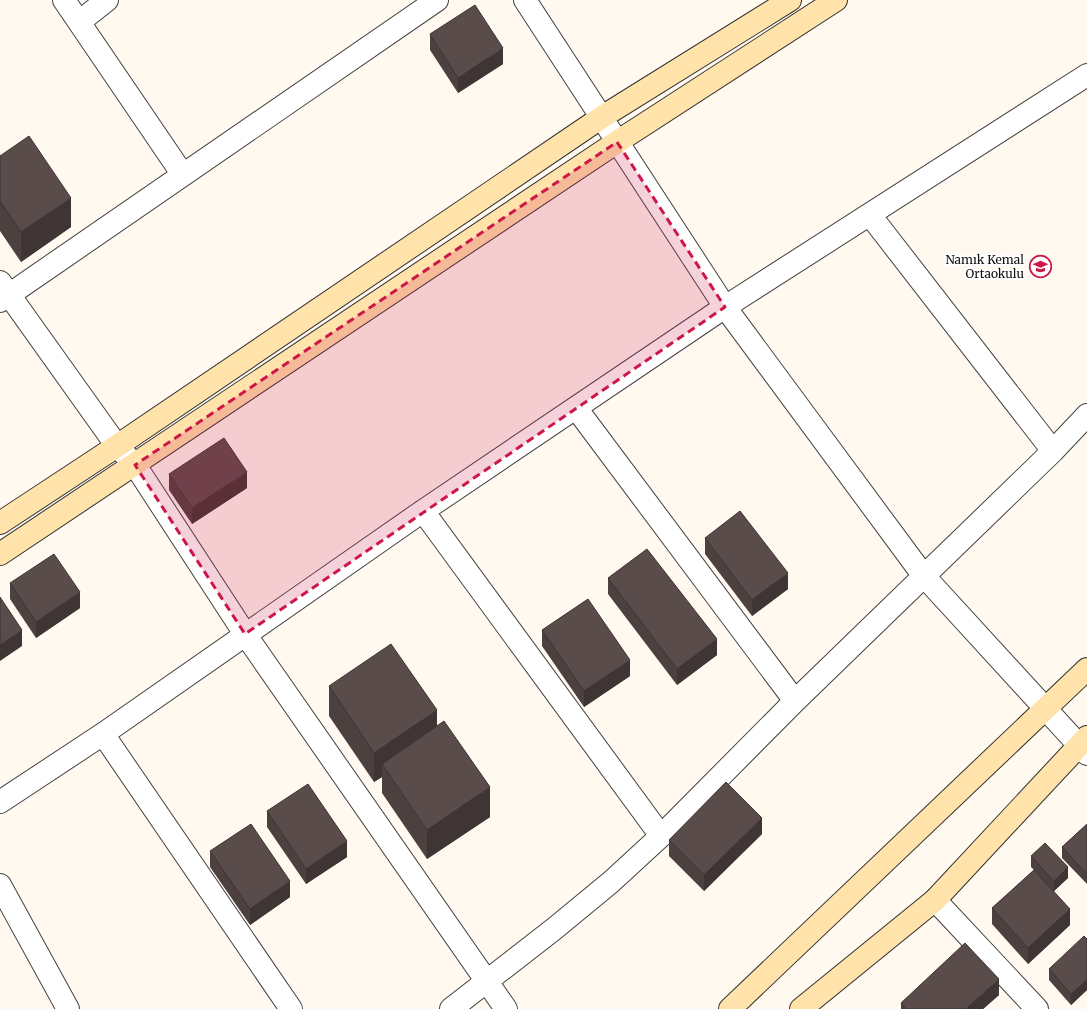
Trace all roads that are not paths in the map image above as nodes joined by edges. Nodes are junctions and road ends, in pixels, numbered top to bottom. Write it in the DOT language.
graph roads {
  1 [pos="64,0"];
  2 [pos="108,0"];
  3 [pos="437,0"];
  4 [pos="525,0"];
  5 [pos="790,0"];
  6 [pos="836,0"];
  7 [pos="79,22"];
  8 [pos="1087,75"];
  9 [pos="602,118"];
  10 [pos="617,142"];
  11 [pos="183,175"];
  12 [pos="870,215"];
  13 [pos="3,293"];
  14 [pos="725,307"];
  15 [pos="576,408"];
  16 [pos="1087,415"];
  17 [pos="117,446"];
  18 [pos="1053,451"];
  19 [pos="135,465"];
  20 [pos="423,511"];
  21 [pos="0,523"];
  22 [pos="0,554"];
  23 [pos="923,575"];
  24 [pos="245,634"];
  25 [pos="1087,669"];
  26 [pos="795,701"];
  27 [pos="1046,709"];
  28 [pos="103,734"];
  29 [pos="1084,745"];
  30 [pos="0,802"];
  31 [pos="661,836"];
  32 [pos="0,885"];
  33 [pos="935,900"];
  34 [pos="487,982"];
  35 [pos="68,1009"];
  36 [pos="290,1009"];
  37 [pos="451,1009"];
  38 [pos="506,1009"];
  39 [pos="730,1009"];
  40 [pos="801,1009"];
  41 [pos="1037,1009"];
  1 -- 7 [label="street"];
  2 -- 7 [label="street"];
  3 -- 11 [label="street"];
  4 -- 9 [label="street"];
  5 -- 9 [label="street"];
  6 -- 10 [label="street"];
  7 -- 11 [label="street"];
  8 -- 12 [label="street"];
  9 -- 10 [label="street"];
  9 -- 17 [label="street"];
  10 -- 14 [label="street"];
  10 -- 19 [label="street"];
  11 -- 13 [label="street"];
  12 -- 14 [label="street"];
  12 -- 18 [label="street"];
  13 -- 17 [label="street"];
  14 -- 15 [label="street"];
  14 -- 23 [label="street"];
  15 -- 20 [label="street"];
  15 -- 26 [label="street"];
  16 -- 18 [label="street"];
  17 -- 19 [label="street"];
  17 -- 21 [label="street"];
  18 -- 23 [label="street"];
  19 -- 22 [label="street"];
  19 -- 24 [label="street"];
  20 -- 24 [label="street"];
  20 -- 31 [label="street"];
  23 -- 26 [label="street"];
  23 -- 27 [label="street"];
  24 -- 28 [label="street"];
  24 -- 34 [label="street"];
  25 -- 27 [label="street"];
  26 -- 31 [label="street"];
  27 -- 29 [label="street"];
  27 -- 39 [label="street"];
  28 -- 30 [label="street"];
  28 -- 36 [label="street"];
  29 -- 33 [label="street"];
  31 -- 34 [label="street"];
  32 -- 35 [label="street"];
  33 -- 40 [label="street"];
  33 -- 41 [label="street"];
  34 -- 37 [label="street"];
  34 -- 38 [label="street"];
}
